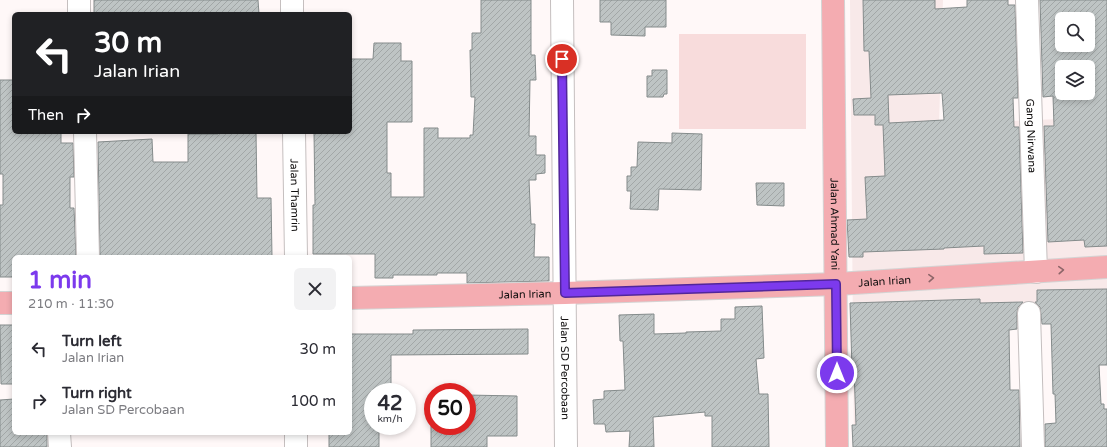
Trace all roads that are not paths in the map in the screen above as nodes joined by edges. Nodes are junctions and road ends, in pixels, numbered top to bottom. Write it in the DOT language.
graph roads {
  1 [pos="79,0"];
  2 [pos="292,0"];
  3 [pos="562,0"];
  4 [pos="833,0"];
  5 [pos="1027,0"];
  6 [pos="79,12"];
  7 [pos="292,12"];
  8 [pos="85,134"];
  9 [pos="294,134"];
  10 [pos="88,255"];
  11 [pos="296,255"];
  12 [pos="1107,267"];
  13 [pos="1036,272"];
  14 [pos="836,284"];
  15 [pos="565,293"];
  16 [pos="352,298"];
  17 [pos="0,303"];
  18 [pos="12,303"];
  19 [pos="1029,313"];
  20 [pos="59,435"];
  21 [pos="296,435"];
  22 [pos="60,447"];
  23 [pos="296,447"];
  24 [pos="566,447"];
  25 [pos="837,447"];
  26 [pos="1033,447"];
  1 -- 6 [label="street"];
  2 -- 7 [label="street"];
  3 -- 15 [label="street, Jalan SD Percobaan"];
  4 -- 14 [label="main road, Jalan Ahmad Yani"];
  5 -- 13 [label="street, Gang Nirwana"];
  8 -- 10 [label="street"];
  9 -- 11 [label="street, Jalan Thamrin"];
  13 -- 12 [label="main road, Jalan Irian, one-way"];
  14 -- 13 [label="main road, Jalan Irian, one-way"];
  14 -- 15 [label="main road, Jalan Irian"];
  14 -- 25 [label="main road, Jalan Ahmad Yani"];
  15 -- 16 [label="main road, Jalan Irian"];
  15 -- 24 [label="street, Jalan SD Percobaan"];
  17 -- 18 [label="main road"];
  19 -- 26 [label="street"];
  20 -- 22 [label="street"];
  21 -- 23 [label="street"];
}
